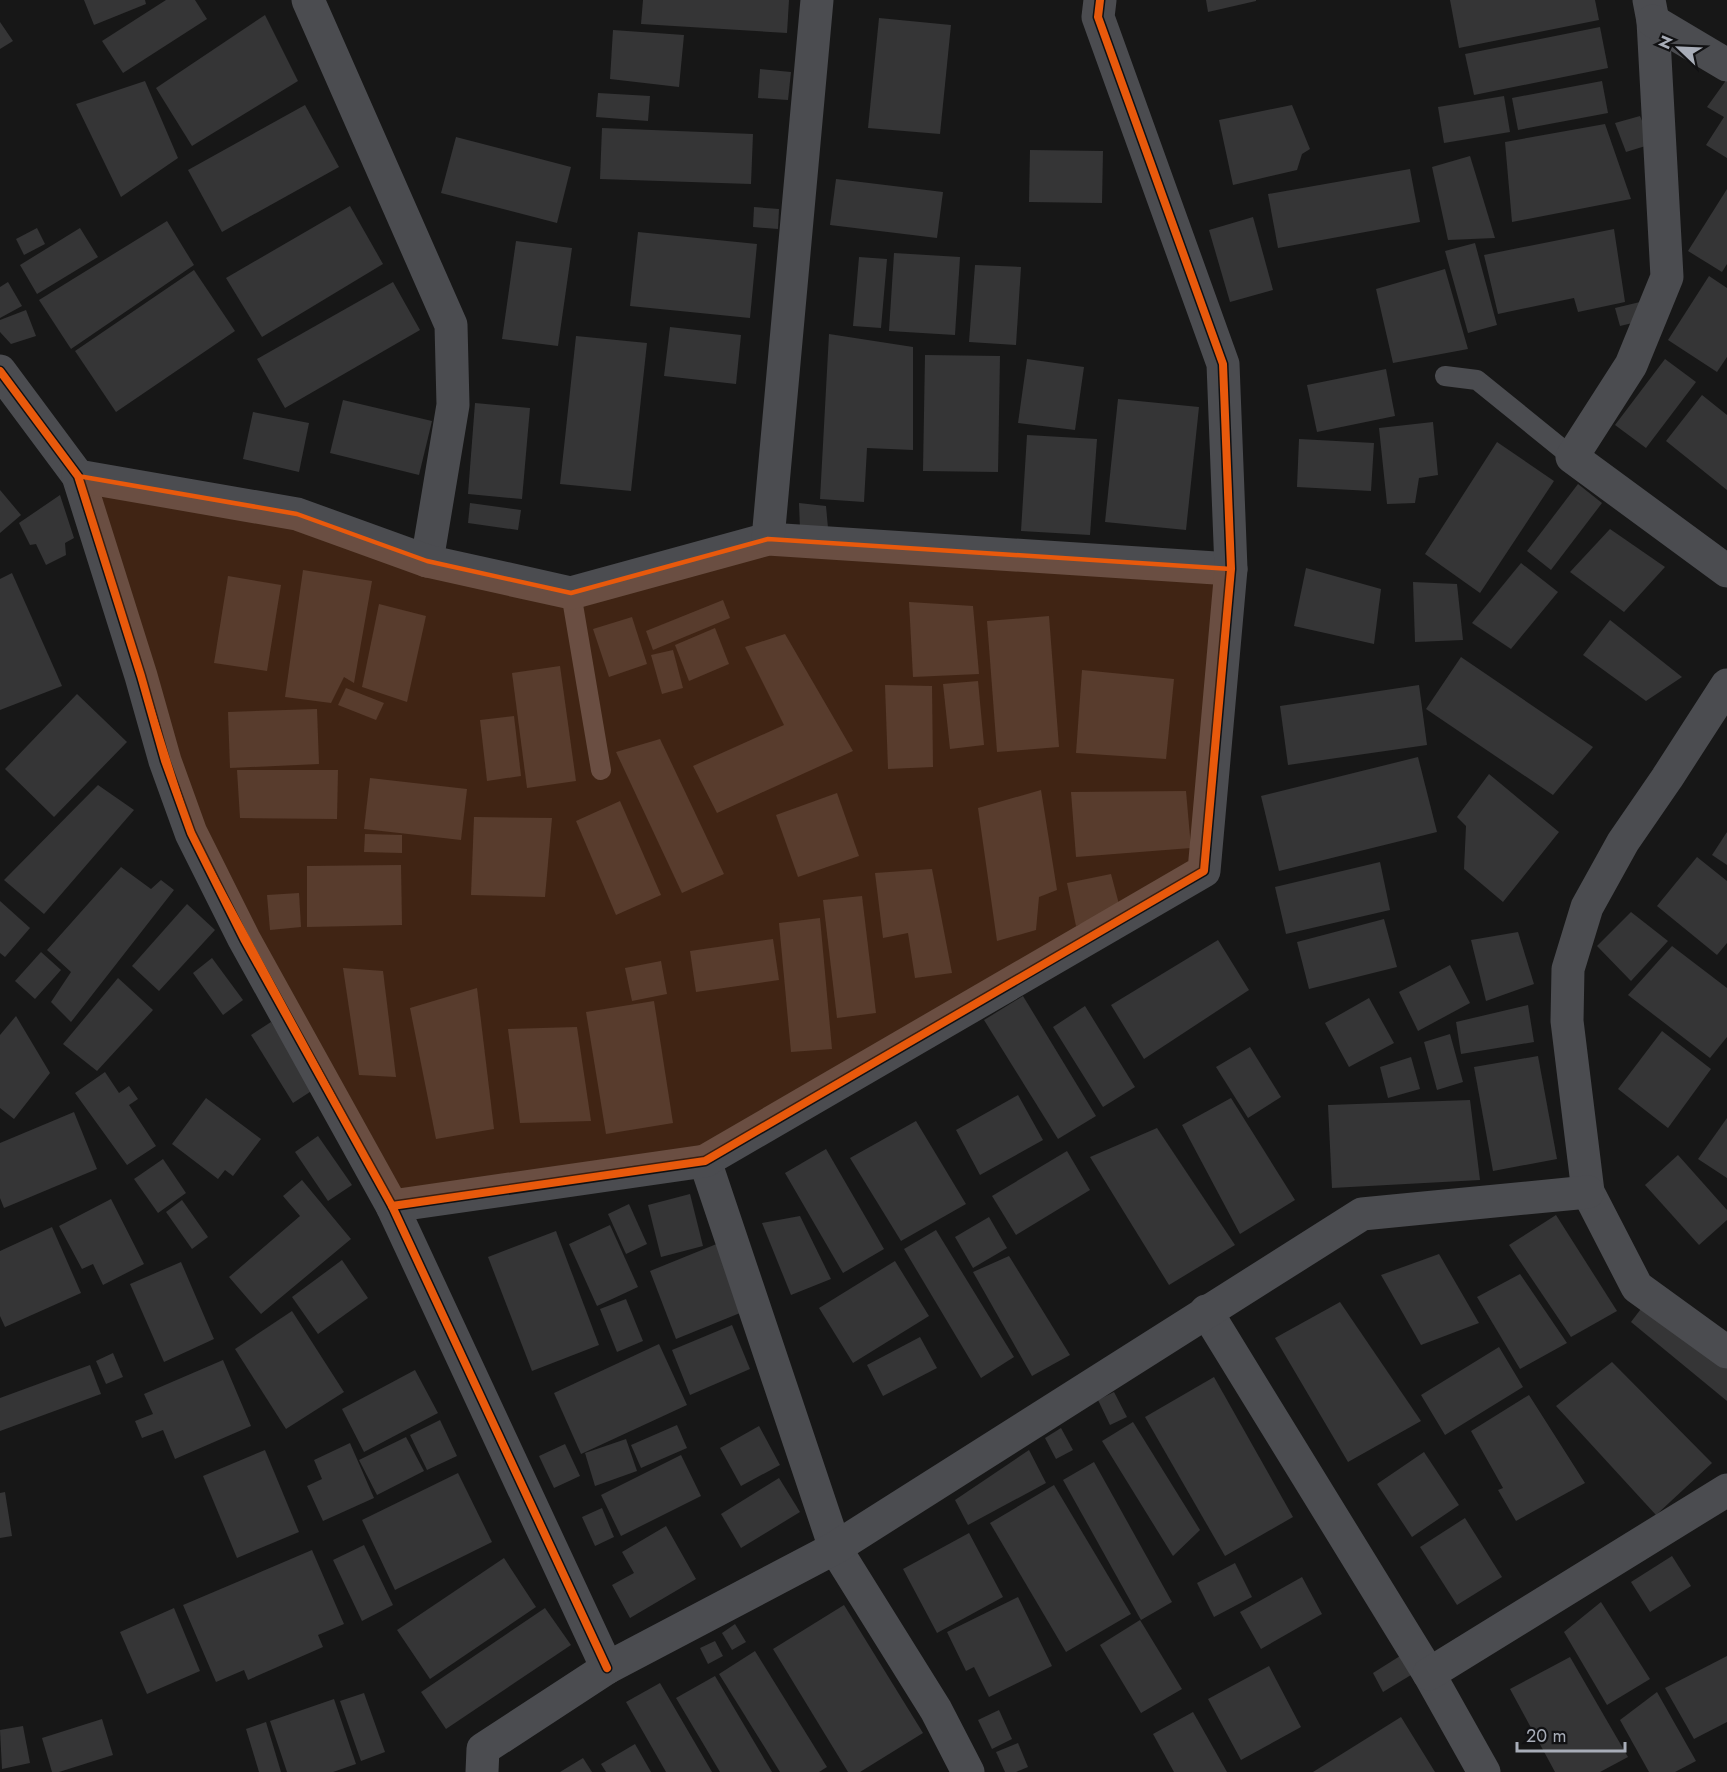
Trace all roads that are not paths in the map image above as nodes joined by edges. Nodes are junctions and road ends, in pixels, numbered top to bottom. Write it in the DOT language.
graph roads {
  1 [pos="308,0"];
  2 [pos="817,0"];
  3 [pos="1100,0"];
  4 [pos="1651,11"];
  5 [pos="1727,65"];
  6 [pos="0,371"];
  7 [pos="1445,376"];
  8 [pos="1572,457"];
  9 [pos="78,476"];
  10 [pos="768,539"];
  11 [pos="427,561"];
  12 [pos="1231,569"];
  13 [pos="1727,570"];
  14 [pos="572,593"];
  15 [pos="1727,685"];
  16 [pos="601,770"];
  17 [pos="705,1161"];
  18 [pos="1588,1192"];
  19 [pos="392,1206"];
  20 [pos="1206,1311"];
  21 [pos="1727,1352"];
  22 [pos="1727,1490"];
  23 [pos="835,1548"];
  24 [pos="607,1668"];
  25 [pos="1429,1674"];
  26 [pos="483,1772"];
  27 [pos="968,1772"];
  28 [pos="1484,1772"];
  1 -- 11 [label="street"];
  2 -- 10 [label="street"];
  3 -- 12 [label="street"];
  4 -- 5 [label="street"];
  4 -- 8 [label="street"];
  6 -- 9 [label="street"];
  7 -- 8 [label="lane"];
  8 -- 13 [label="street"];
  9 -- 11 [label="street"];
  9 -- 19 [label="street"];
  10 -- 12 [label="street"];
  10 -- 14 [label="street"];
  11 -- 14 [label="street"];
  12 -- 17 [label="street"];
  14 -- 16 [label="lane"];
  15 -- 18 [label="street"];
  17 -- 19 [label="street"];
  17 -- 23 [label="street"];
  18 -- 20 [label="street"];
  18 -- 21 [label="street"];
  19 -- 24 [label="street"];
  20 -- 23 [label="street"];
  20 -- 25 [label="street"];
  22 -- 25 [label="street"];
  23 -- 24 [label="street"];
  23 -- 27 [label="street"];
  24 -- 26 [label="street"];
  25 -- 28 [label="street"];
}
